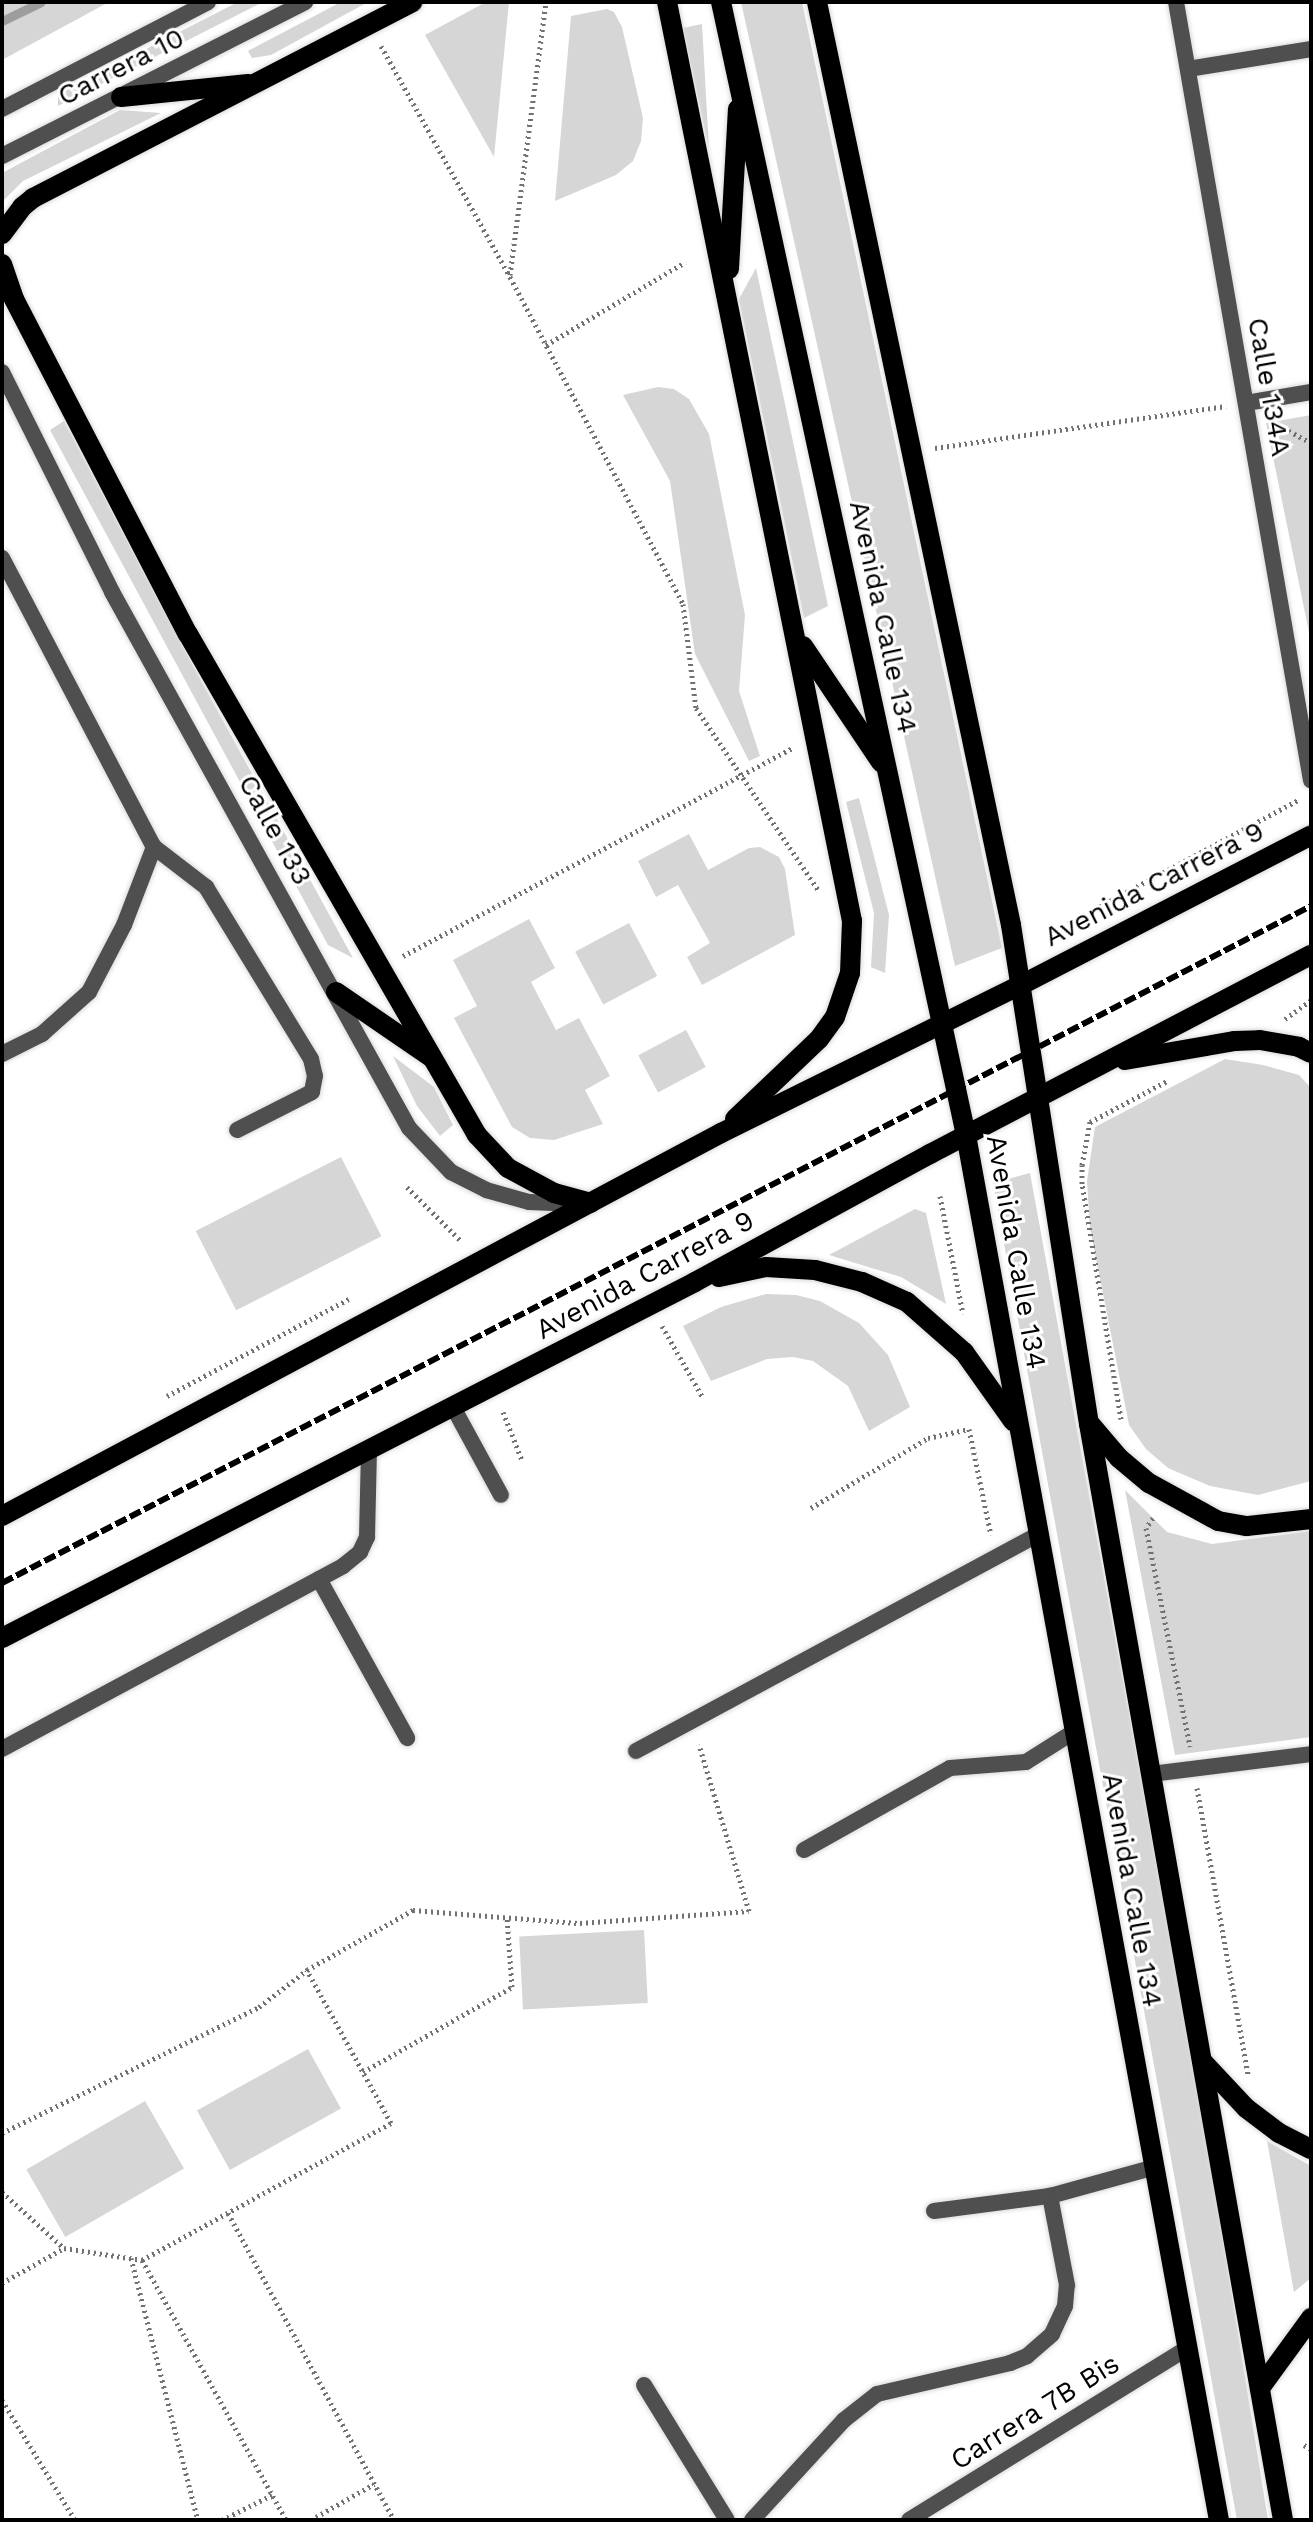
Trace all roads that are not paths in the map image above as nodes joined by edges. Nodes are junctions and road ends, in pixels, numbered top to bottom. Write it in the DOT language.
graph roads {
  1 [pos="208,2"];
  2 [pos="305,2"];
  3 [pos="412,2"];
  4 [pos="721,2"];
  5 [pos="817,2"];
  6 [pos="1176,2"];
  7 [pos="668,4"];
  8 [pos="1311,49"];
  9 [pos="1188,69"];
  10 [pos="740,81"];
  11 [pos="262,82"];
  12 [pos="121,97"];
  13 [pos="2,109"];
  14 [pos="2,156"];
  15 [pos="2,234"];
  16 [pos="2,264"];
  17 [pos="727,297"];
  18 [pos="2,372"];
  19 [pos="1311,392"];
  20 [pos="1246,403"];
  21 [pos="2,558"];
  22 [pos="796,636"];
  23 [pos="887,771"];
  24 [pos="1311,780"];
  25 [pos="1311,835"];
  26 [pos="154,847"];
  27 [pos="1311,955"];
  28 [pos="1021,985"];
  29 [pos="336,992"];
  30 [pos="942,1025"];
  31 [pos="1311,1053"];
  32 [pos="2,1054"];
  33 [pos="434,1060"];
  34 [pos="1102,1065"];
  35 [pos="1039,1097"];
  36 [pos="237,1130"];
  37 [pos="721,1133"];
  38 [pos="966,1135"];
  39 [pos="591,1203"];
  40 [pos="695,1282"];
  41 [pos="453,1407"];
  42 [pos="1089,1424"];
  43 [pos="1021,1434"];
  44 [pos="369,1451"];
  45 [pos="501,1495"];
  46 [pos="2,1516"];
  47 [pos="1311,1519"];
  48 [pos="1039,1534"];
  49 [pos="319,1579"];
  50 [pos="2,1638"];
  51 [pos="1075,1731"];
  52 [pos="407,1738"];
  53 [pos="2,1749"];
  54 [pos="636,1751"];
  55 [pos="1311,1754"];
  56 [pos="1151,1774"];
  57 [pos="804,1850"];
  58 [pos="1203,2061"];
  59 [pos="1311,2149"];
  60 [pos="1155,2167"];
  61 [pos="1050,2196"];
  62 [pos="934,2211"];
  63 [pos="1311,2318"];
  64 [pos="1188,2348"];
  65 [pos="644,2385"];
  66 [pos="1260,2388"];
  67 [pos="727,2520"];
  68 [pos="752,2520"];
  69 [pos="909,2520"];
  70 [pos="1219,2520"];
  71 [pos="1283,2520"];
  1 -- 13 [label="street, Carrera 10"];
  2 -- 12 [label="street, Carrera 10"];
  3 -- 11 [label="main road"];
  4 -- 10 [label="main road, Avenida Calle 134"];
  5 -- 28 [label="main road, Avenida Calle 134"];
  6 -- 9 [label="street, Calle 134A"];
  7 -- 17 [label="main road"];
  8 -- 9 [label="street"];
  9 -- 20 [label="street, Calle 134A"];
  10 -- 17 [label="main road"];
  10 -- 23 [label="main road, Avenida Calle 134"];
  11 -- 12 [label="main road"];
  11 -- 15 [label="main road"];
  12 -- 14 [label="street, Carrera 10"];
  16 -- 33 [label="main road"];
  17 -- 22 [label="main road"];
  18 -- 29 [label="street, Calle 133"];
  19 -- 20 [label="street"];
  20 -- 24 [label="street, Calle 134A"];
  21 -- 26 [label="street"];
  22 -- 23 [label="main road"];
  22 -- 37 [label="main road"];
  23 -- 30 [label="main road, Avenida Calle 134"];
  25 -- 28 [label="main road, Avenida Carrera 9"];
  26 -- 32 [label="street"];
  26 -- 36 [label="street"];
  27 -- 34 [label="main road, Avenida Carrera 9"];
  28 -- 30 [label="main road, Avenida Carrera 9"];
  28 -- 35 [label="main road, Avenida Calle 134"];
  29 -- 33 [label="main road"];
  29 -- 39 [label="street, Calle 133"];
  30 -- 37 [label="main road, Avenida Carrera 9"];
  30 -- 38 [label="main road, Avenida Calle 134"];
  31 -- 34 [label="main road"];
  33 -- 39 [label="main road"];
  34 -- 35 [label="main road, Avenida Carrera 9"];
  35 -- 38 [label="main road, Avenida Carrera 9"];
  35 -- 42 [label="main road, Avenida Calle 134"];
  37 -- 39 [label="main road, Avenida Carrera 9"];
  38 -- 40 [label="main road, Avenida Carrera 9"];
  38 -- 43 [label="main road, Avenida Calle 134"];
  39 -- 46 [label="main road, Avenida Carrera 9"];
  40 -- 41 [label="main road, Avenida Carrera 9"];
  40 -- 43 [label="main road"];
  41 -- 44 [label="main road, Avenida Carrera 9"];
  41 -- 45 [label="street"];
  42 -- 47 [label="main road"];
  42 -- 56 [label="main road, Avenida Calle 134"];
  43 -- 48 [label="main road, Avenida Calle 134"];
  44 -- 49 [label="street"];
  44 -- 50 [label="main road, Avenida Carrera 9"];
  48 -- 51 [label="main road, Avenida Calle 134"];
  48 -- 54 [label="street"];
  49 -- 52 [label="street"];
  49 -- 53 [label="street"];
  51 -- 57 [label="street"];
  51 -- 60 [label="main road, Avenida Calle 134"];
  55 -- 56 [label="street"];
  56 -- 58 [label="main road, Avenida Calle 134"];
  58 -- 59 [label="main road"];
  58 -- 66 [label="main road, Avenida Calle 134"];
  60 -- 61 [label="street"];
  60 -- 64 [label="main road, Avenida Calle 134"];
  61 -- 62 [label="street"];
  61 -- 68 [label="street"];
  63 -- 66 [label="main road"];
  64 -- 69 [label="street, Carrera 7B Bis"];
  64 -- 70 [label="main road, Avenida Calle 134"];
  65 -- 67 [label="street"];
  66 -- 71 [label="main road, Avenida Calle 134"];
}
